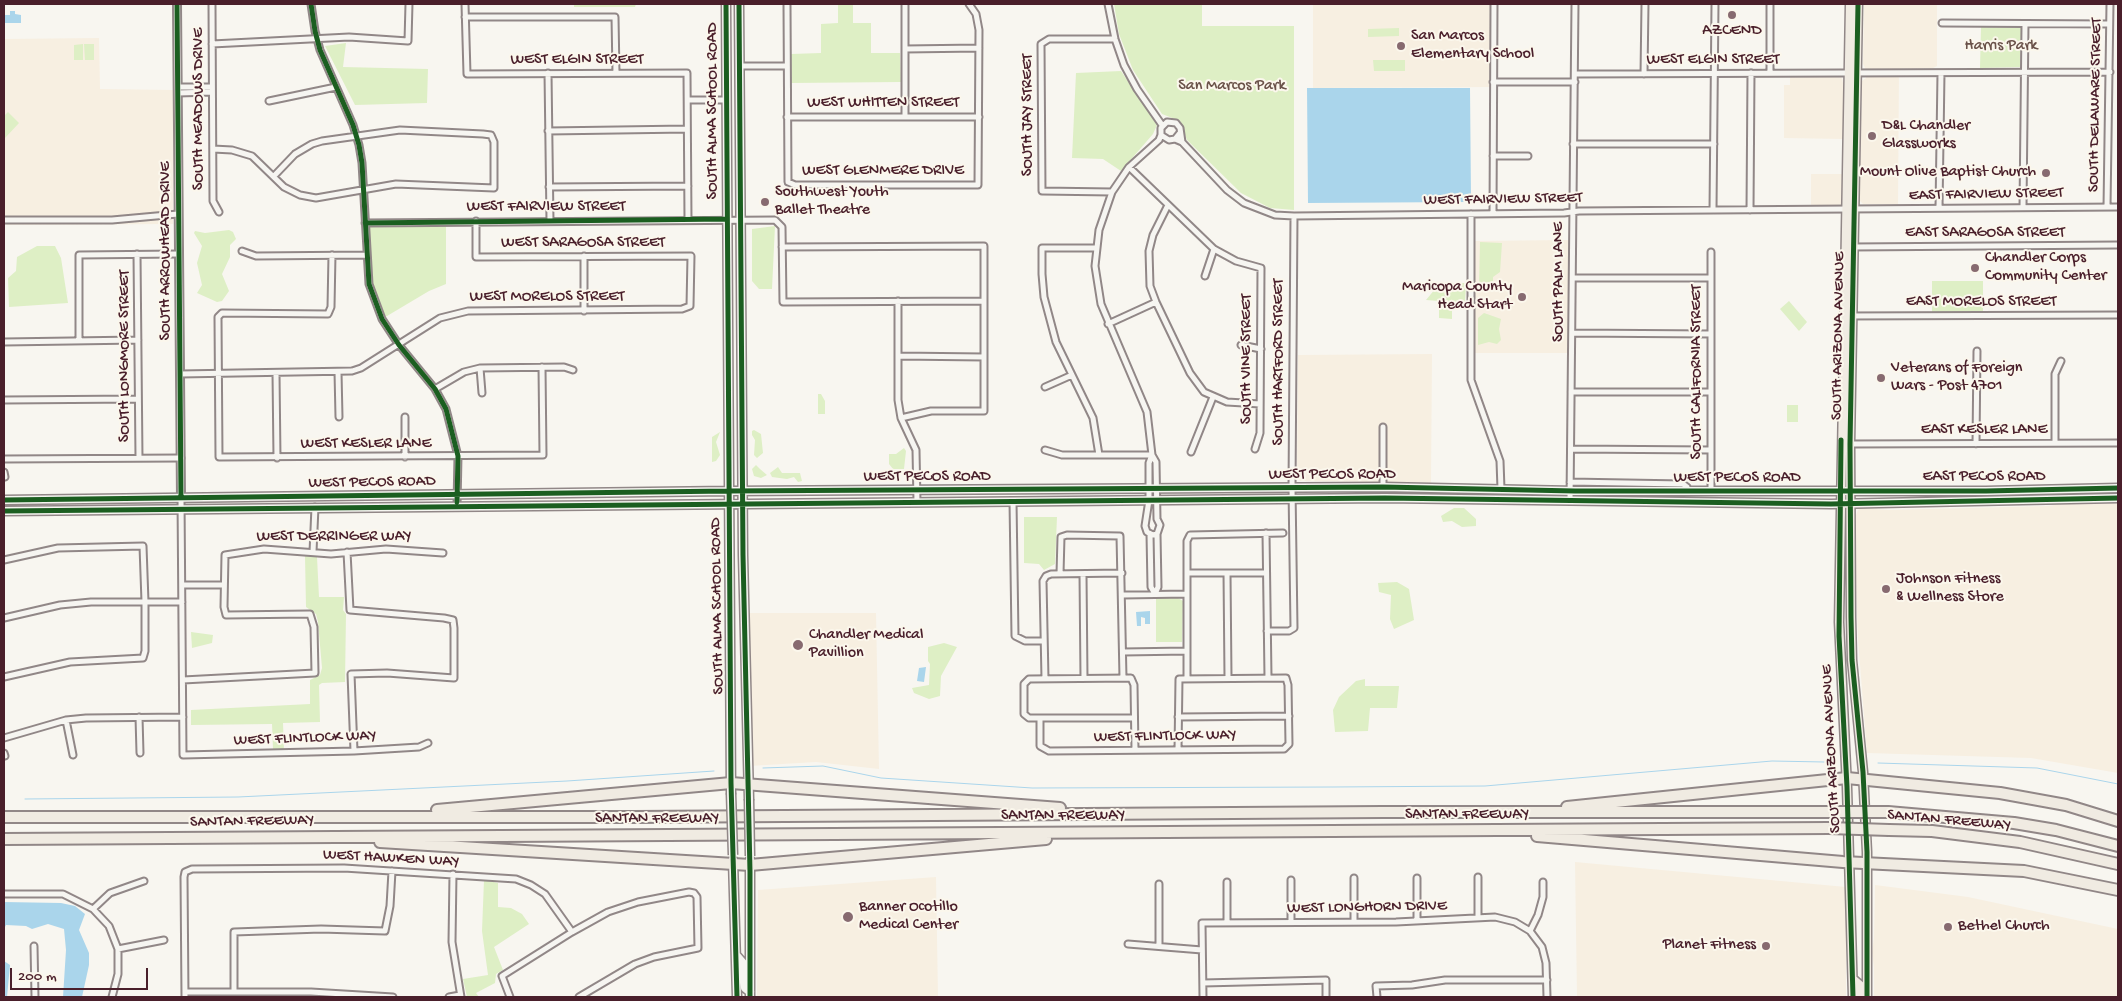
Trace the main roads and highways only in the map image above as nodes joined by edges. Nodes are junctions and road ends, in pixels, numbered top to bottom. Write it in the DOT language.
graph roads {
  1 [pos="726,4"];
  2 [pos="739,4"];
  3 [pos="1850,4"];
  4 [pos="1858,4"];
  5 [pos="1852,73"];
  6 [pos="1849,209"];
  7 [pos="1848,316"];
  8 [pos="2102,488"];
  9 [pos="2118,488"];
  10 [pos="1461,489"];
  11 [pos="729,491"];
  12 [pos="743,491"];
  13 [pos="1840,491"];
  14 [pos="1850,491"];
  15 [pos="1986,491"];
  16 [pos="347,496"];
  17 [pos="1428,498"];
  18 [pos="2115,498"];
  19 [pos="4,500"];
  20 [pos="1986,501"];
  21 [pos="729,504"];
  22 [pos="743,504"];
  23 [pos="1840,504"];
  24 [pos="1850,504"];
  25 [pos="315,507"];
  26 [pos="4,511"];
  27 [pos="1847,778"];
  28 [pos="1864,780"];
  29 [pos="749,784"];
  30 [pos="731,788"];
  31 [pos="4,812"];
  32 [pos="1174,813"];
  33 [pos="1486,813"];
  34 [pos="66,816"];
  35 [pos="348,816"];
  36 [pos="4,817"];
  37 [pos="2118,821"];
  38 [pos="1467,831"];
  39 [pos="1140,832"];
  40 [pos="281,837"];
  41 [pos="4,840"];
  42 [pos="2118,846"];
  43 [pos="639,859"];
  44 [pos="733,860"];
  45 [pos="750,860"];
  46 [pos="1850,862"];
  47 [pos="1867,863"];
  48 [pos="2118,864"];
  49 [pos="734,890"];
  50 [pos="2118,890"];
  51 [pos="737,956"];
  52 [pos="1853,979"];
  53 [pos="750,995"];
  54 [pos="737,997"];
  55 [pos="1853,997"];
  56 [pos="1860,997"];
  57 [pos="1866,997"];
  1 -- 11 [label="main road, SOUTH ALMA SCHOOL ROAD"];
  2 -- 12 [label="main road, SOUTH ALMA SCHOOL ROAD"];
  3 -- 5 [label="main road, SOUTH ARIZONA AVENUE"];
  4 -- 5 [label="main road, SOUTH ARIZONA AVENUE"];
  5 -- 6 [label="main road, SOUTH ARIZONA AVENUE"];
  6 -- 7 [label="main road, SOUTH ARIZONA AVENUE"];
  6 -- 7 [label="main road, SOUTH ARIZONA AVENUE"];
  7 -- 13 [label="main road, SOUTH ARIZONA AVENUE"];
  7 -- 14 [label="main road, SOUTH ARIZONA AVENUE"];
  8 -- 9 [label="main road, EAST PECOS ROAD"];
  8 -- 15 [label="main road, EAST PECOS ROAD"];
  8 -- 18 [label="main road"];
  10 -- 12 [label="main road, WEST PECOS ROAD"];
  10 -- 13 [label="main road, WEST PECOS ROAD"];
  10 -- 17 [label="main road"];
  11 -- 12 [label="main road, WEST PECOS ROAD"];
  11 -- 16 [label="main road, WEST PECOS ROAD"];
  11 -- 21 [label="main road, SOUTH ALMA SCHOOL ROAD"];
  12 -- 22 [label="main road, SOUTH ALMA SCHOOL ROAD"];
  13 -- 14 [label="main road, WEST PECOS ROAD"];
  13 -- 23 [label="main road, SOUTH ARIZONA AVENUE"];
  14 -- 15 [label="main road, EAST PECOS ROAD"];
  14 -- 24 [label="main road, SOUTH ARIZONA AVENUE"];
  15 -- 20 [label="main road"];
  16 -- 19 [label="main road, WEST PECOS ROAD"];
  16 -- 25 [label="main road"];
  17 -- 22 [label="main road, WEST PECOS ROAD"];
  17 -- 23 [label="main road, WEST PECOS ROAD"];
  18 -- 20 [label="main road, EAST PECOS ROAD"];
  20 -- 24 [label="main road, EAST PECOS ROAD"];
  21 -- 22 [label="main road, WEST PECOS ROAD"];
  21 -- 25 [label="main road, WEST PECOS ROAD"];
  21 -- 30 [label="main road, SOUTH ALMA SCHOOL ROAD"];
  22 -- 29 [label="main road, SOUTH ALMA SCHOOL ROAD"];
  23 -- 24 [label="main road, WEST PECOS ROAD"];
  23 -- 27 [label="main road, SOUTH ARIZONA AVENUE"];
  24 -- 28 [label="main road, SOUTH ARIZONA AVENUE"];
  25 -- 26 [label="main road, WEST PECOS ROAD"];
  27 -- 28 [label="highway"];
  27 -- 33 [label="highway"];
  27 -- 46 [label="main road, SOUTH ARIZONA AVENUE"];
  28 -- 37 [label="highway"];
  28 -- 47 [label="main road, SOUTH ARIZONA AVENUE"];
  29 -- 30 [label="highway"];
  29 -- 32 [label="highway"];
  29 -- 45 [label="main road, SOUTH ALMA SCHOOL ROAD, bridge"];
  30 -- 35 [label="highway"];
  30 -- 44 [label="main road, SOUTH ALMA SCHOOL ROAD, bridge"];
  31 -- 34 [label="highway"];
  32 -- 33 [label="highway, SANTAN FREEWAY"];
  32 -- 35 [label="highway, SANTAN FREEWAY"];
  33 -- 42 [label="highway, SANTAN FREEWAY, bridge"];
  34 -- 35 [label="highway, SANTAN FREEWAY"];
  34 -- 36 [label="highway, SANTAN FREEWAY"];
  38 -- 39 [label="highway, SANTAN FREEWAY"];
  38 -- 46 [label="highway"];
  38 -- 48 [label="highway, SANTAN FREEWAY, bridge"];
  39 -- 40 [label="highway, SANTAN FREEWAY"];
  39 -- 45 [label="highway"];
  40 -- 41 [label="highway, SANTAN FREEWAY"];
  40 -- 43 [label="highway"];
  43 -- 44 [label="highway"];
  43 -- 49 [label="main road"];
  44 -- 45 [label="highway"];
  44 -- 49 [label="main road, SOUTH ALMA SCHOOL ROAD"];
  45 -- 53 [label="main road, SOUTH ALMA SCHOOL ROAD"];
  46 -- 47 [label="highway"];
  46 -- 52 [label="main road, SOUTH ARIZONA AVENUE"];
  47 -- 50 [label="highway"];
  47 -- 57 [label="main road, SOUTH ARIZONA AVENUE"];
  49 -- 51 [label="main road, SOUTH ALMA SCHOOL ROAD"];
  51 -- 53 [label="main road"];
  51 -- 54 [label="main road, SOUTH ALMA SCHOOL ROAD"];
  52 -- 55 [label="main road, SOUTH ARIZONA AVENUE"];
  52 -- 56 [label="main road"];
}
